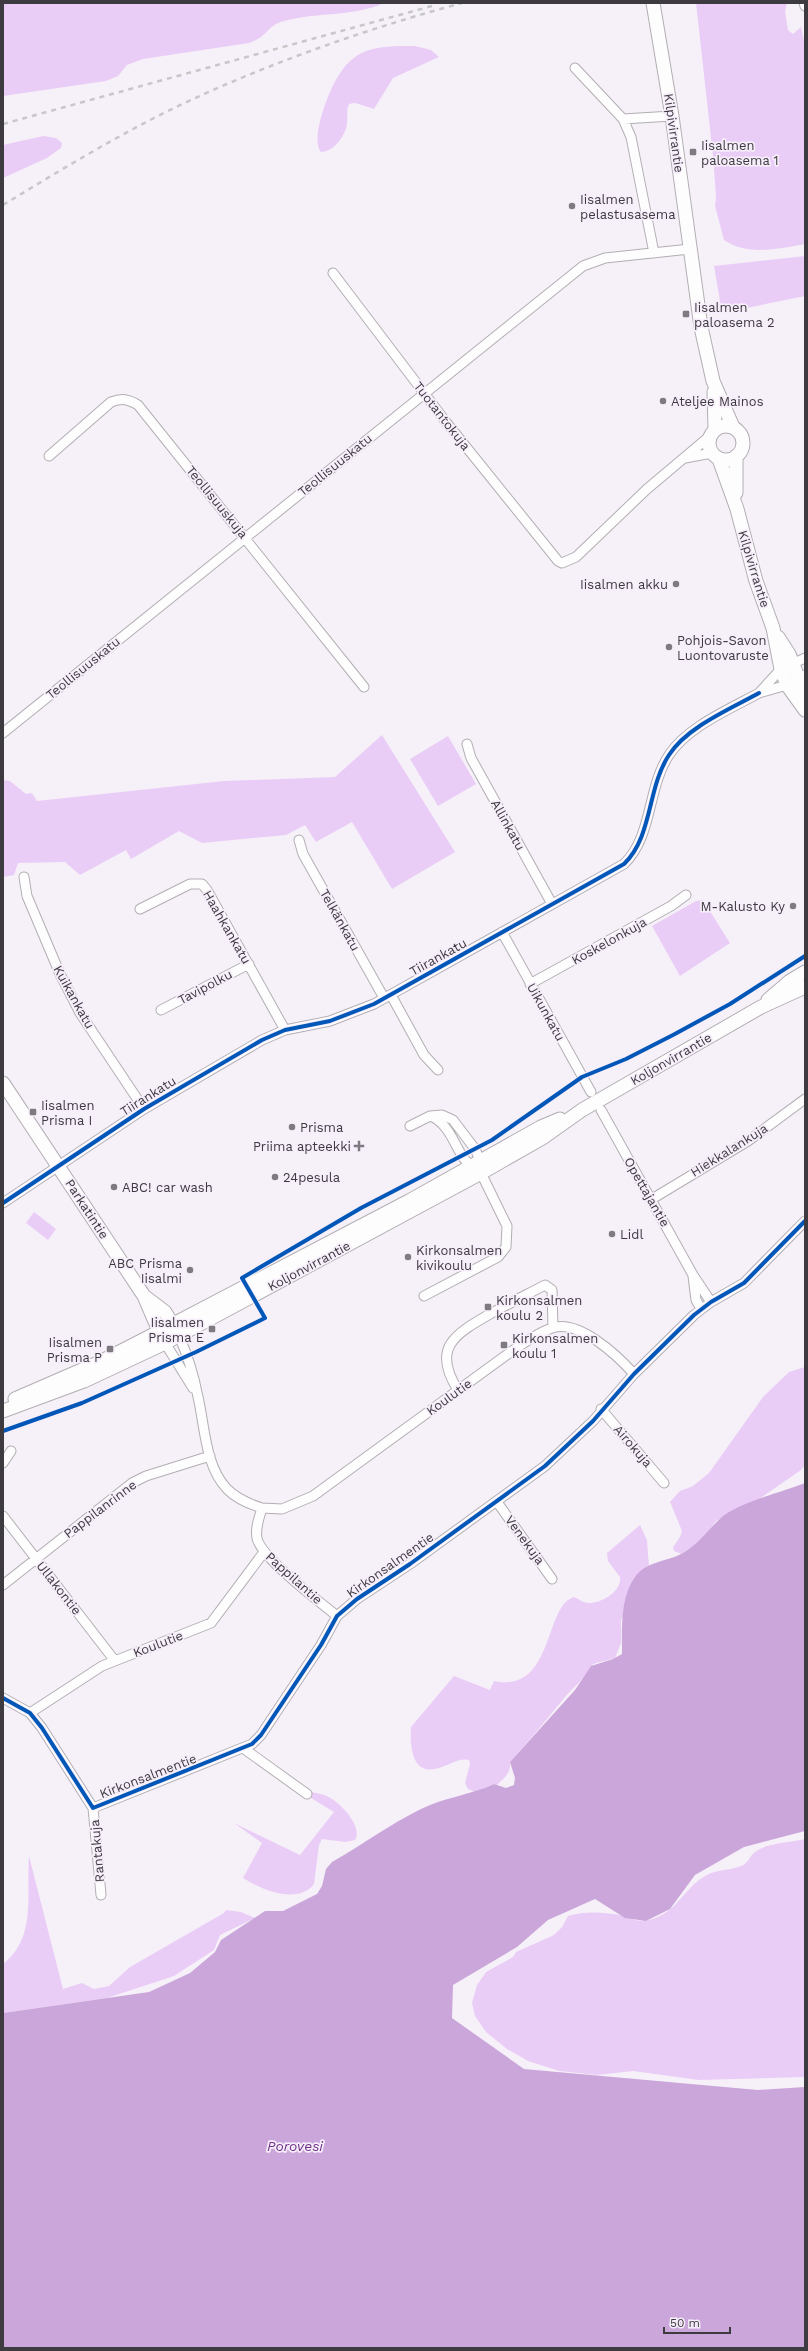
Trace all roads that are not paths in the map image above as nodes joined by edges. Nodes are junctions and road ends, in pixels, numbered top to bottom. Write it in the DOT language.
graph roads {
  1 [pos="653,3"];
  2 [pos="804,3"];
  3 [pos="805,6"];
  4 [pos="575,68"];
  5 [pos="672,116"];
  6 [pos="623,119"];
  7 [pos="690,249"];
  8 [pos="654,253"];
  9 [pos="333,273"];
  10 [pos="713,381"];
  11 [pos="424,393"];
  12 [pos="733,426"];
  13 [pos="713,432"];
  14 [pos="49,456"];
  15 [pos="716,456"];
  16 [pos="736,456"];
  17 [pos="684,458"];
  18 [pos="737,509"];
  19 [pos="246,537"];
  20 [pos="805,658"];
  21 [pos="787,666"];
  22 [pos="797,680"];
  23 [pos="364,687"];
  24 [pos="759,693"];
  25 [pos="805,695"];
  26 [pos="805,710"];
  27 [pos="3,733"];
  28 [pos="467,744"];
  29 [pos="299,840"];
  30 [pos="24,877"];
  31 [pos="686,895"];
  32 [pos="552,904"];
  33 [pos="140,909"];
  34 [pos="502,932"];
  35 [pos="249,964"];
  36 [pos="805,972"];
  37 [pos="530,984"];
  38 [pos="805,987"];
  39 [pos="388,996"];
  40 [pos="761,1007"];
  41 [pos="161,1010"];
  42 [pos="285,1030"];
  43 [pos="438,1070"];
  44 [pos="3,1083"];
  45 [pos="591,1092"];
  46 [pos="805,1099"];
  47 [pos="144,1109"];
  48 [pos="582,1110"];
  49 [pos="601,1110"];
  50 [pos="430,1116"];
  51 [pos="410,1126"];
  52 [pos="475,1163"];
  53 [pos="58,1166"];
  54 [pos="481,1174"];
  55 [pos="652,1199"];
  56 [pos="3,1203"];
  57 [pos="805,1221"];
  58 [pos="692,1275"];
  59 [pos="144,1296"];
  60 [pos="424,1296"];
  61 [pos="711,1302"];
  62 [pos="702,1309"];
  63 [pos="553,1328"];
  64 [pos="176,1330"];
  65 [pos="162,1338"];
  66 [pos="634,1374"];
  67 [pos="458,1390"];
  68 [pos="198,1397"];
  69 [pos="3,1404"];
  70 [pos="601,1409"];
  71 [pos="3,1411"];
  72 [pos="11,1451"];
  73 [pos="210,1456"];
  74 [pos="3,1463"];
  75 [pos="664,1483"];
  76 [pos="497,1502"];
  77 [pos="262,1508"];
  78 [pos="3,1516"];
  79 [pos="264,1552"];
  80 [pos="36,1559"];
  81 [pos="552,1579"];
  82 [pos="3,1585"];
  83 [pos="337,1616"];
  84 [pos="115,1661"];
  85 [pos="3,1698"];
  86 [pos="30,1713"];
  87 [pos="243,1748"];
  88 [pos="307,1794"];
  89 [pos="93,1808"];
  90 [pos="101,1895"];
  1 -- 5 [label="main road, Kilpivirrantie"];
  2 -- 3 [label="street"];
  4 -- 6 [label="street"];
  5 -- 6 [label="street"];
  5 -- 7 [label="main road, Kilpivirrantie"];
  6 -- 8 [label="street"];
  7 -- 8 [label="street, Teollisuuskatu"];
  7 -- 10 [label="main road, Kilpivirrantie"];
  8 -- 11 [label="street, Teollisuuskatu"];
  9 -- 11 [label="street, Tuotantokuja"];
  10 -- 12 [label="main road, Kilpivirrantie"];
  10 -- 13 [label="main road, Kilpivirrantie"];
  11 -- 17 [label="street, Tuotantokuja"];
  11 -- 19 [label="street, Teollisuuskatu"];
  12 -- 13 [label="main road"];
  12 -- 16 [label="main road"];
  13 -- 15 [label="main road"];
  13 -- 17 [label="street"];
  14 -- 19 [label="street, Teollisuuskuja"];
  15 -- 16 [label="main road"];
  15 -- 17 [label="street"];
  15 -- 18 [label="main road, Kilpivirrantie"];
  16 -- 18 [label="main road, Kilpivirrantie"];
  18 -- 21 [label="main road, Kilpivirrantie"];
  19 -- 23 [label="street, Teollisuuskuja"];
  19 -- 27 [label="street, Teollisuuskatu"];
  20 -- 21 [label="street"];
  21 -- 22 [label="main road, Kilpivirrantie"];
  21 -- 24 [label="street, Tiirankatu"];
  22 -- 24 [label="street, Tiirankatu"];
  22 -- 25 [label="main road, Kilpivirrantie"];
  22 -- 26 [label="main road, Kilpivirrantie"];
  24 -- 32 [label="street, Tiirankatu"];
  28 -- 32 [label="street, Allinkatu"];
  29 -- 39 [label="street, Telkänkatu"];
  30 -- 47 [label="street, Kuikankatu"];
  31 -- 37 [label="street, Koskelonkuja"];
  32 -- 34 [label="street, Tiirankatu"];
  33 -- 35 [label="street, Haahkankatu"];
  34 -- 37 [label="street, Uikunkatu"];
  34 -- 39 [label="street, Tiirankatu"];
  35 -- 41 [label="street, Tavipolku"];
  35 -- 42 [label="street, Haahkankatu"];
  36 -- 40 [label="main road"];
  37 -- 45 [label="street, Uikunkatu"];
  38 -- 40 [label="main road"];
  39 -- 42 [label="street, Tiirankatu"];
  39 -- 43 [label="street, Telkänkatu"];
  40 -- 48 [label="main road, Koljonvirrantie"];
  42 -- 47 [label="street, Tiirankatu"];
  44 -- 53 [label="main road, Parkatintie"];
  46 -- 55 [label="street, Hiekkalankuja"];
  47 -- 53 [label="street, Tiirankatu"];
  48 -- 52 [label="main road, Koljonvirrantie"];
  48 -- 54 [label="main road, Koljonvirrantie"];
  49 -- 55 [label="street, Opettajantie"];
  50 -- 51 [label="street"];
  50 -- 52 [label="street"];
  50 -- 52 [label="street"];
  52 -- 54 [label="street"];
  52 -- 64 [label="main road, Koljonvirrantie"];
  53 -- 56 [label="street, Tiirankatu"];
  53 -- 59 [label="main road, Parkatintie"];
  54 -- 60 [label="street"];
  54 -- 64 [label="main road, Koljonvirrantie"];
  55 -- 58 [label="street, Opettajantie"];
  57 -- 61 [label="street, Kirkonsalmentie"];
  58 -- 61 [label="street, Opettajantie"];
  58 -- 62 [label="street, Opettajantie"];
  59 -- 64 [label="main road, Parkatintie"];
  59 -- 65 [label="main road, Parkatintie"];
  61 -- 62 [label="street, Kirkonsalmentie"];
  62 -- 66 [label="street, Kirkonsalmentie"];
  63 -- 66 [label="street, Koulutie"];
  63 -- 67 [label="street, Koulutie"];
  63 -- 67 [label="street"];
  64 -- 65 [label="main road, Koljonvirrantie"];
  64 -- 68 [label="street"];
  65 -- 68 [label="street"];
  65 -- 69 [label="main road, Koljonvirrantie"];
  65 -- 71 [label="main road, Koljonvirrantie"];
  66 -- 70 [label="street, Kirkonsalmentie"];
  67 -- 77 [label="street, Koulutie"];
  68 -- 73 [label="street"];
  70 -- 75 [label="street, Airokuja"];
  70 -- 76 [label="street, Kirkonsalmentie"];
  72 -- 74 [label="street"];
  73 -- 77 [label="street"];
  73 -- 80 [label="street, Pappilanrinne"];
  76 -- 81 [label="street, Venekuja"];
  76 -- 83 [label="street, Kirkonsalmentie"];
  77 -- 79 [label="street, Pappilantie"];
  78 -- 80 [label="street, Ullakontie"];
  79 -- 83 [label="street, Pappilantie"];
  79 -- 84 [label="street, Koulutie"];
  80 -- 82 [label="street, Pappilanrinne"];
  80 -- 84 [label="street, Ullakontie"];
  83 -- 87 [label="street, Kirkonsalmentie"];
  84 -- 86 [label="street, Koulutie"];
  85 -- 86 [label="street, Kirkonsalmentie"];
  86 -- 89 [label="street, Kirkonsalmentie"];
  87 -- 88 [label="street"];
  87 -- 89 [label="street, Kirkonsalmentie"];
  89 -- 90 [label="street, Rantakuja"];
}
